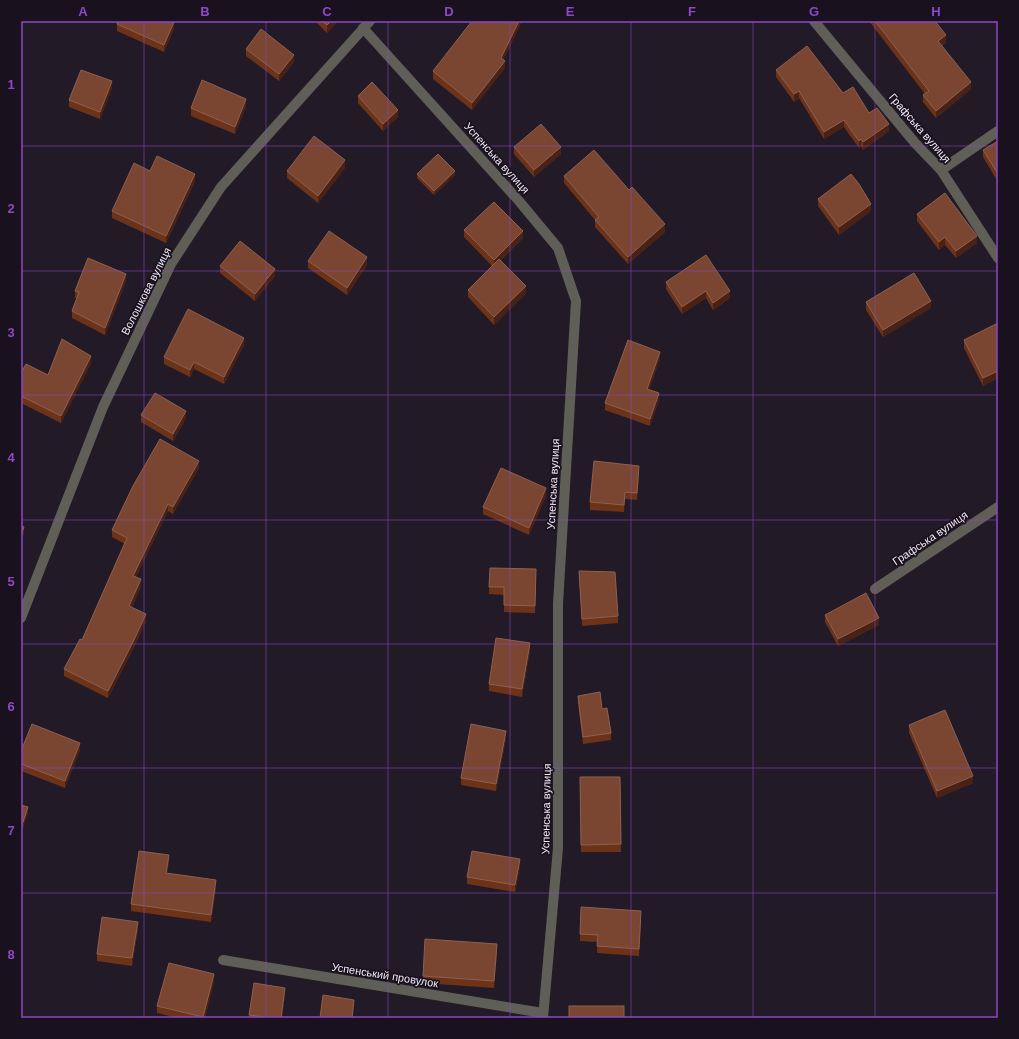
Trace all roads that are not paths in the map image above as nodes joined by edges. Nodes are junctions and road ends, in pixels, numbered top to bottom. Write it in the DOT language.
graph roads {
  1 [pos="814,21"];
  2 [pos="367,25"];
  3 [pos="998,131"];
  4 [pos="941,170"];
  5 [pos="998,258"];
  6 [pos="998,507"];
  7 [pos="875,589"];
  8 [pos="21,618"];
  9 [pos="223,960"];
  10 [pos="543,1016"];
  1 -- 4 [label="street, Графська вулиця"];
  2 -- 8 [label="street, Волошкова вулиця"];
  2 -- 10 [label="street, Успенська вулиця"];
  3 -- 4 [label="street"];
  4 -- 5 [label="street, Графська вулиця"];
  6 -- 7 [label="street, Графська вулиця"];
  9 -- 10 [label="street, Успенський провулок"];
}
